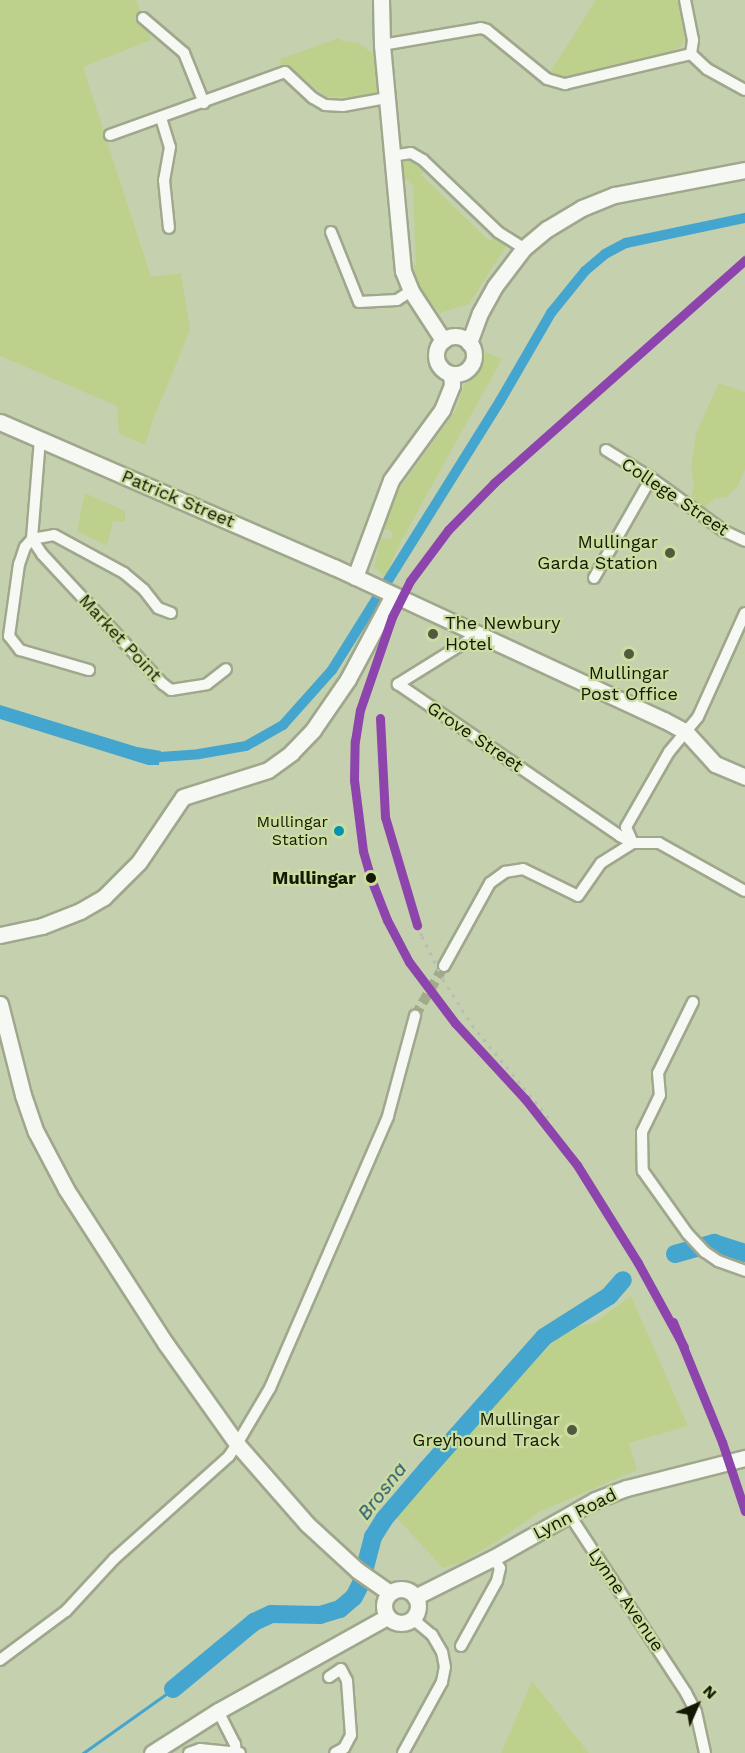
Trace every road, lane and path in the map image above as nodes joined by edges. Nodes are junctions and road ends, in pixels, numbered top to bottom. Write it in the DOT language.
graph roads {
  1 [pos="381,0"];
  2 [pos="685,0"];
  3 [pos="143,18"];
  4 [pos="382,45"];
  5 [pos="691,54"];
  6 [pos="745,90"];
  7 [pos="387,98"];
  8 [pos="204,103"];
  9 [pos="161,118"];
  10 [pos="110,135"];
  11 [pos="392,156"];
  12 [pos="745,170"];
  13 [pos="169,228"];
  14 [pos="331,232"];
  15 [pos="524,248"];
  16 [pos="411,291"];
  17 [pos="443,340"];
  18 [pos="469,343"];
  19 [pos="451,374"];
  20 [pos="0,422"];
  21 [pos="40,439"];
  22 [pos="606,450"];
  23 [pos="651,478"];
  24 [pos="32,539"];
  25 [pos="745,542"];
  26 [pos="355,577"];
  27 [pos="594,578"];
  28 [pos="398,597"];
  29 [pos="171,613"];
  30 [pos="745,613"];
  31 [pos="480,633"];
  32 [pos="226,669"];
  33 [pos="89,670"];
  34 [pos="685,730"];
  35 [pos="745,777"];
  36 [pos="633,843"];
  37 [pos="745,891"];
  38 [pos="0,935"];
  39 [pos="444,966"];
  40 [pos="693,1002"];
  41 [pos="1,1011"];
  42 [pos="415,1016"];
  43 [pos="745,1271"];
  44 [pos="237,1443"];
  45 [pos="745,1458"];
  46 [pos="569,1514"];
  47 [pos="493,1558"];
  48 [pos="390,1593"];
  49 [pos="415,1597"];
  50 [pos="387,1617"];
  51 [pos="413,1619"];
  52 [pos="462,1638"];
  53 [pos="0,1660"];
  54 [pos="328,1677"];
  55 [pos="218,1711"];
  56 [pos="152,1753"];
  57 [pos="189,1753"];
  58 [pos="237,1753"];
  59 [pos="335,1753"];
  60 [pos="403,1753"];
  61 [pos="705,1753"];
  1 -- 4 [label="street"];
  2 -- 5 [label="street"];
  3 -- 8 [label="street"];
  4 -- 5 [label="street"];
  4 -- 7 [label="street"];
  5 -- 6 [label="street"];
  7 -- 8 [label="street"];
  7 -- 11 [label="street"];
  8 -- 9 [label="street"];
  9 -- 10 [label="street"];
  9 -- 13 [label="street"];
  11 -- 15 [label="street"];
  11 -- 16 [label="street"];
  12 -- 15 [label="street"];
  14 -- 16 [label="street"];
  15 -- 18 [label="street"];
  16 -- 17 [label="street"];
  17 -- 18 [label="street"];
  17 -- 19 [label="street"];
  18 -- 19 [label="street"];
  19 -- 26 [label="street"];
  20 -- 21 [label="street, Patrick Street"];
  21 -- 24 [label="street"];
  21 -- 26 [label="street, Patrick Street"];
  22 -- 23 [label="street, College Street"];
  23 -- 25 [label="street, College Street"];
  23 -- 27 [label="street"];
  24 -- 29 [label="street"];
  24 -- 32 [label="street, Market Point"];
  24 -- 33 [label="street"];
  26 -- 28 [label="street, Patrick Street"];
  28 -- 31 [label="street, Patrick Street"];
  28 -- 38 [label="street"];
  30 -- 34 [label="street"];
  31 -- 34 [label="street, Patrick Street"];
  31 -- 36 [label="street, Grove Street"];
  34 -- 35 [label="street"];
  34 -- 36 [label="street"];
  36 -- 37 [label="street"];
  36 -- 39 [label="street"];
  40 -- 43 [label="street"];
  41 -- 44 [label="street"];
  42 -- 44 [label="street"];
  44 -- 48 [label="street"];
  44 -- 53 [label="street"];
  45 -- 46 [label="street, Lynn Road"];
  46 -- 47 [label="street, Lynn Road"];
  46 -- 61 [label="street, Lynne Avenue"];
  47 -- 49 [label="street, Lynn Road"];
  47 -- 52 [label="street"];
  48 -- 49 [label="street"];
  48 -- 50 [label="street"];
  49 -- 51 [label="street"];
  50 -- 51 [label="street"];
  50 -- 55 [label="street"];
  51 -- 60 [label="street"];
  54 -- 59 [label="street"];
  55 -- 56 [label="street"];
  55 -- 58 [label="street"];
  57 -- 58 [label="street"];
}
